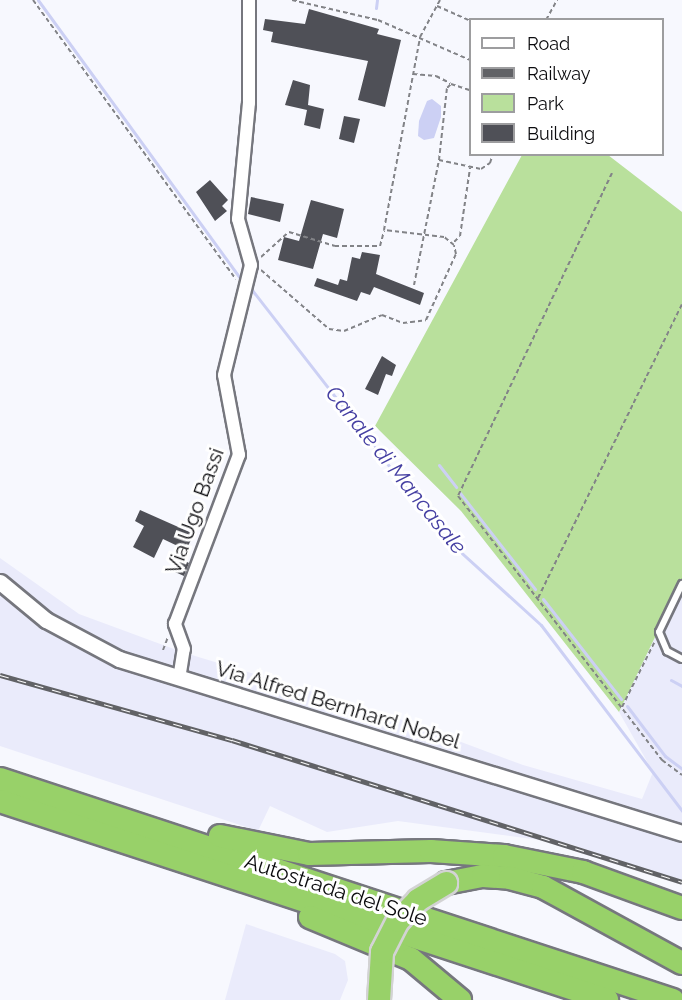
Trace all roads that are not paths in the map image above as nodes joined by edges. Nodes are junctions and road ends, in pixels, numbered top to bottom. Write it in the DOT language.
graph roads {
  1 [pos="249,0"];
  2 [pos="0,582"];
  3 [pos="682,584"];
  4 [pos="682,659"];
  5 [pos="179,679"];
  6 [pos="4,787"];
  7 [pos="682,832"];
  8 [pos="148,850"];
  9 [pos="682,908"];
  10 [pos="682,963"];
  11 [pos="379,1000"];
  12 [pos="460,1000"];
  13 [pos="607,1000"];
  14 [pos="673,1000"];
  1 -- 5 [label="street, Via Ugo Bassi"];
  2 -- 5 [label="street, Via Alfred Bernhard Nobel"];
  3 -- 4 [label="lane"];
  5 -- 7 [label="street, Via Alfred Bernhard Nobel"];
  6 -- 8 [label="highway, Autostrada del Sole"];
  6 -- 9 [label="highway"];
  6 -- 14 [label="highway, Autostrada del Sole"];
  8 -- 12 [label="highway"];
  8 -- 13 [label="highway, Autostrada del Sole"];
  10 -- 11 [label="highway, bridge"];
}
